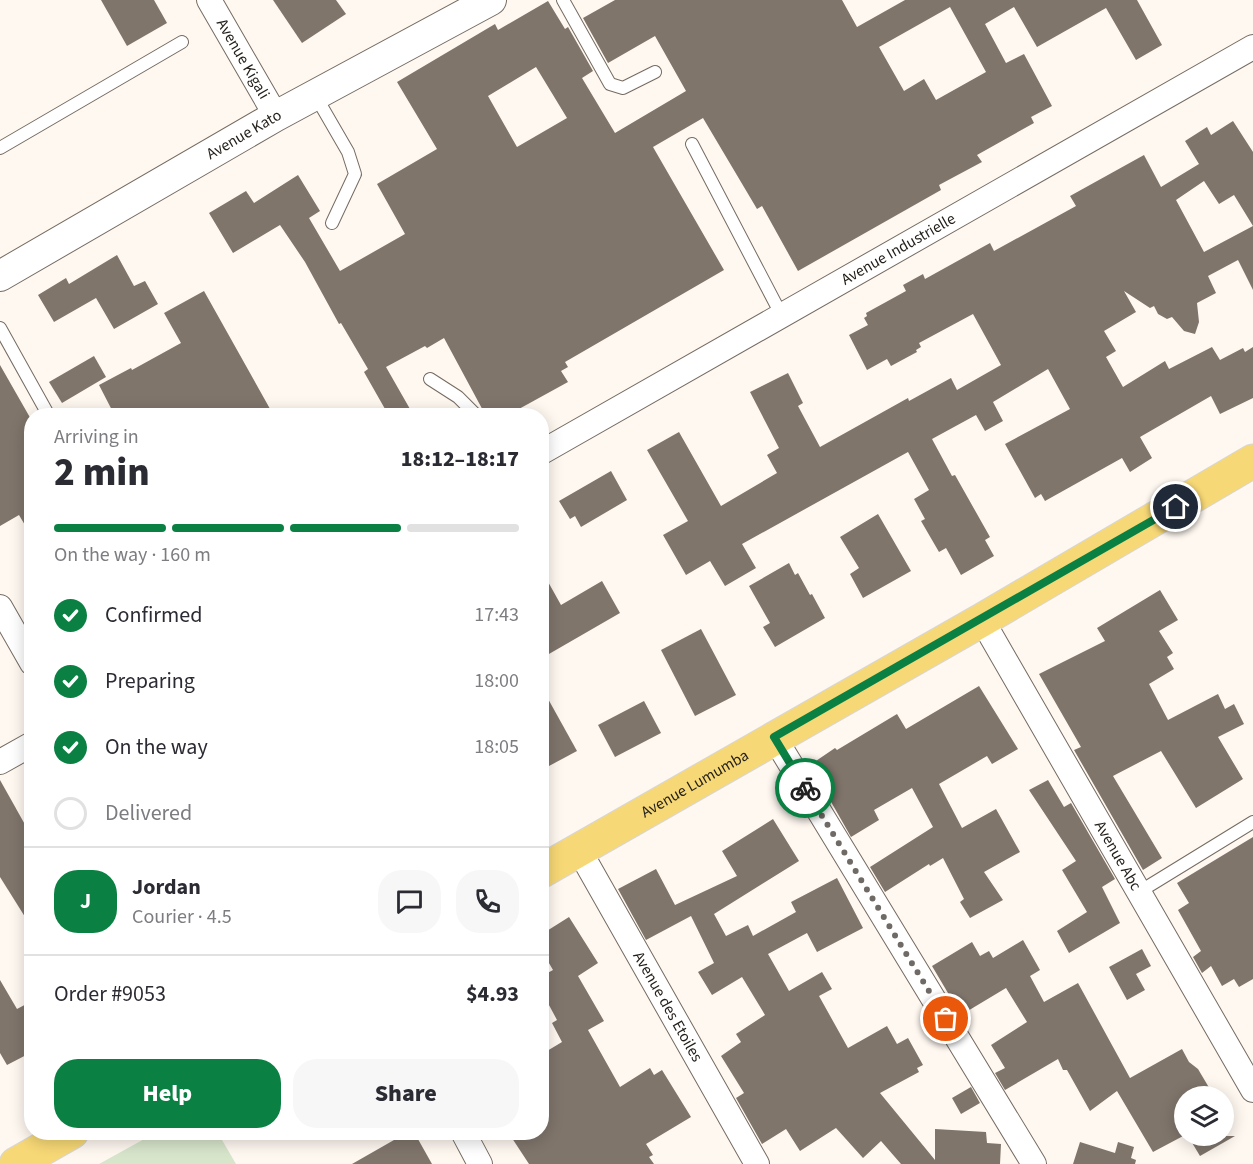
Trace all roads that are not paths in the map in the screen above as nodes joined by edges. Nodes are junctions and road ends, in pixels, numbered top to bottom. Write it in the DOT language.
graph roads {
  1 [pos="209,0"];
  2 [pos="491,0"];
  3 [pos="563,0"];
  4 [pos="182,42"];
  5 [pos="1253,47"];
  6 [pos="655,72"];
  7 [pos="315,95"];
  8 [pos="276,116"];
  9 [pos="692,144"];
  10 [pos="0,147"];
  11 [pos="332,223"];
  12 [pos="0,276"];
  13 [pos="782,315"];
  14 [pos="0,328"];
  15 [pos="430,379"];
  16 [pos="45,408"];
  17 [pos="469,408"];
  18 [pos="549,449"];
  19 [pos="1253,461"];
  20 [pos="0,607"];
  21 [pos="982,620"];
  22 [pos="24,649"];
  23 [pos="774,737"];
  24 [pos="24,748"];
  25 [pos="0,762"];
  26 [pos="1253,822"];
  27 [pos="579,850"];
  28 [pos="549,867"];
  29 [pos="1139,892"];
  30 [pos="1253,1090"];
  31 [pos="58,1140"];
  32 [pos="467,1140"];
  33 [pos="16,1164"];
  34 [pos="480,1164"];
  35 [pos="757,1164"];
  36 [pos="1034,1164"];
  1 -- 8 [label="street, Avenue Kigali"];
  2 -- 7 [label="street, Avenue Kato"];
  3 -- 6 [label="lane"];
  4 -- 10 [label="lane"];
  5 -- 13 [label="street, Avenue Industrielle"];
  7 -- 8 [label="street, Avenue Kato"];
  7 -- 11 [label="lane"];
  8 -- 12 [label="street, Avenue Kato"];
  9 -- 13 [label="lane"];
  13 -- 18 [label="street, Avenue Industrielle"];
  14 -- 16 [label="lane"];
  15 -- 17 [label="lane"];
  19 -- 21 [label="highway, Avenue Lumumba"];
  20 -- 22 [label="street"];
  21 -- 23 [label="highway, Avenue Lumumba"];
  21 -- 29 [label="street, Avenue Abc"];
  23 -- 27 [label="highway, Avenue Lumumba"];
  23 -- 36 [label="street"];
  24 -- 25 [label="street"];
  26 -- 29 [label="lane"];
  27 -- 28 [label="highway, Avenue Lumumba"];
  27 -- 35 [label="street, Avenue des Etoiles"];
  29 -- 30 [label="street, Avenue Abc"];
  31 -- 33 [label="highway"];
  32 -- 34 [label="street"];
}
